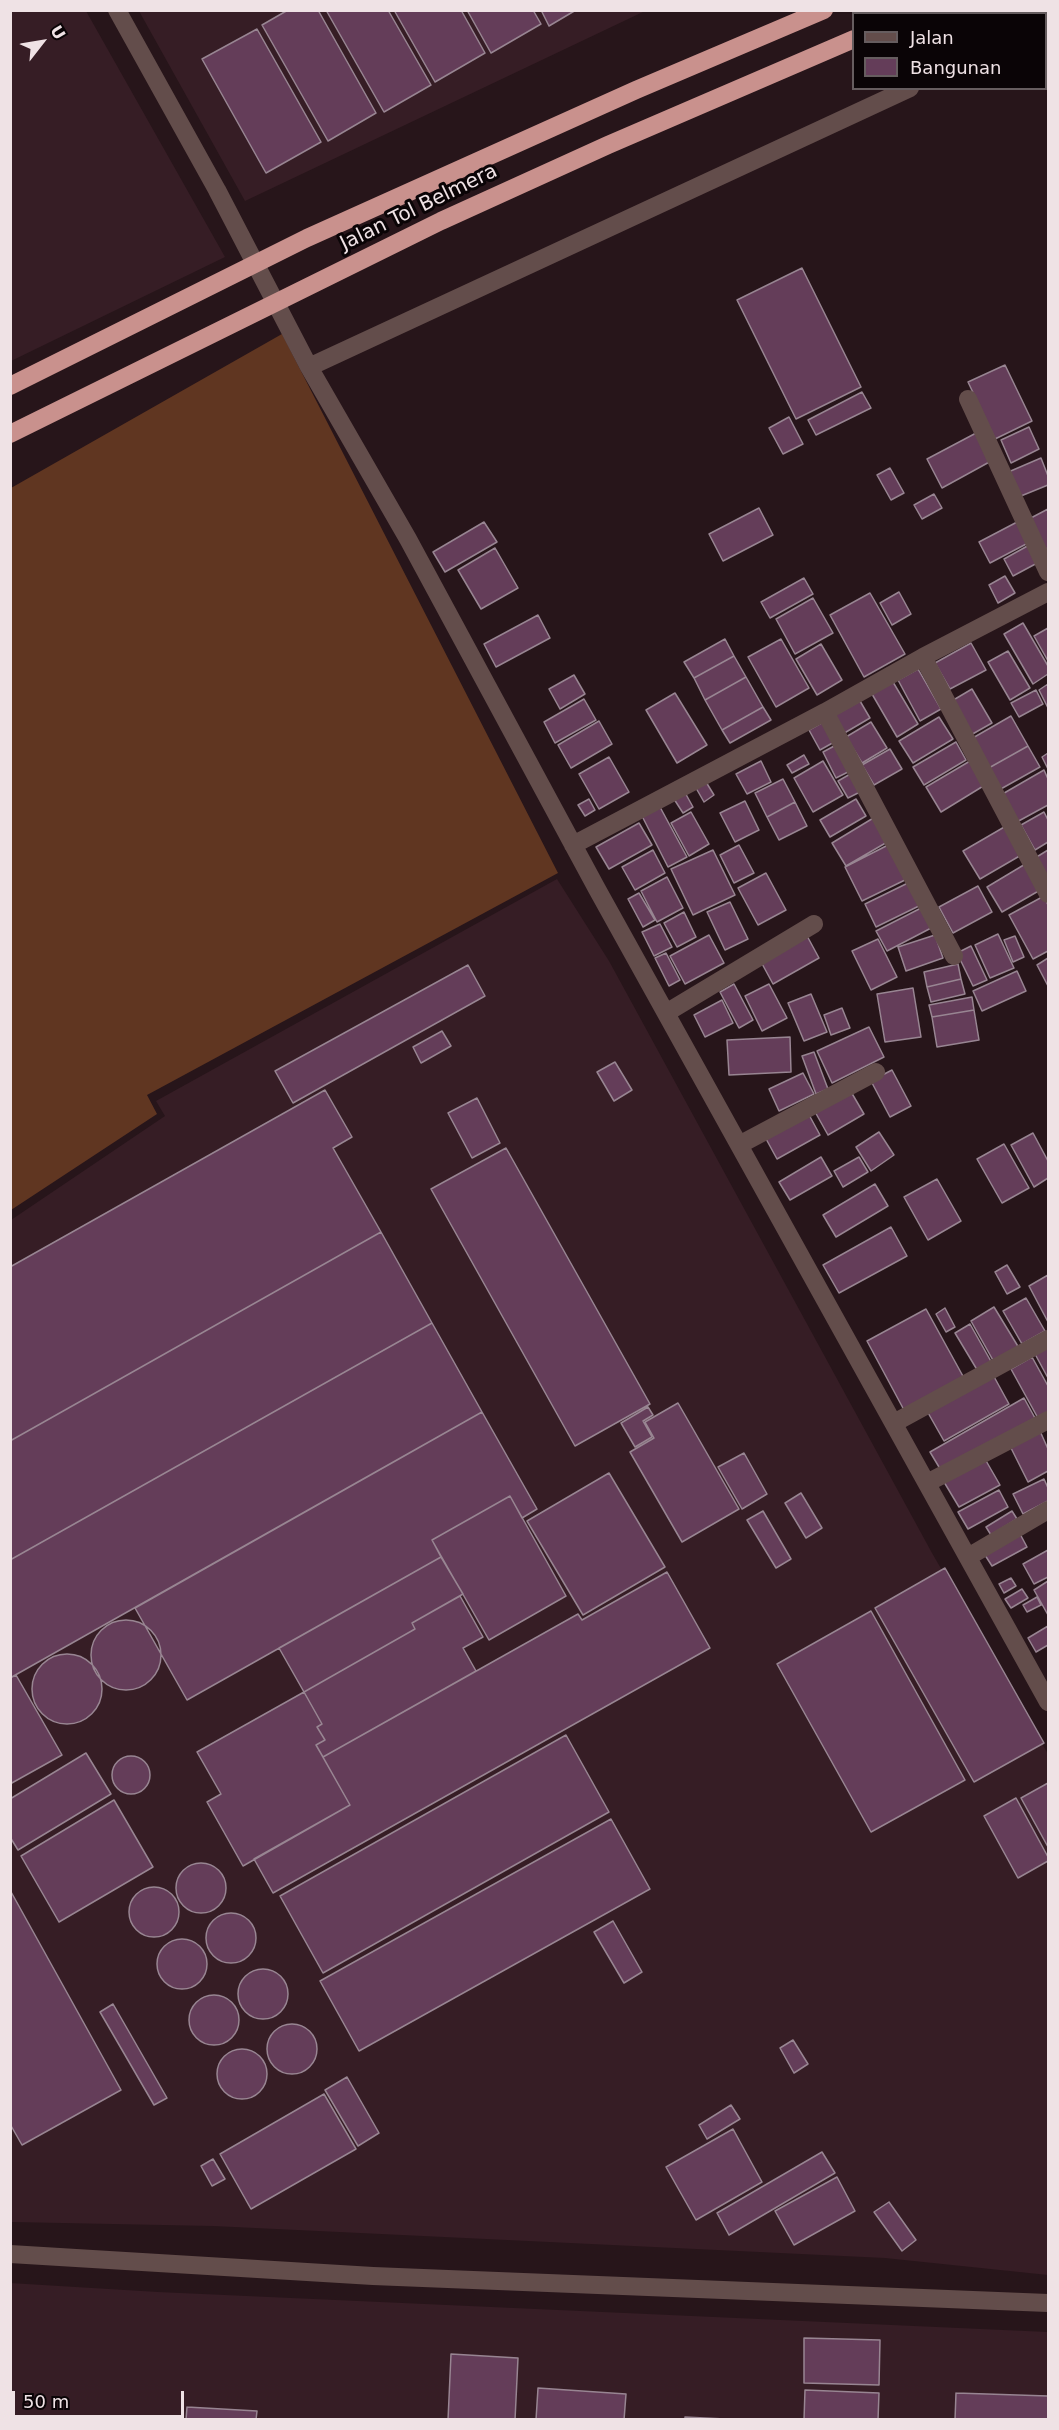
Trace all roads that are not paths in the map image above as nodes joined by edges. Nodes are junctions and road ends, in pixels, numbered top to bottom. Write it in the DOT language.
graph roads {
  1 [pos="117,10"];
  2 [pos="824,10"];
  3 [pos="852,40"];
  4 [pos="906,90"];
  5 [pos="309,367"];
  6 [pos="10,386"];
  7 [pos="968,399"];
  8 [pos="10,434"];
  9 [pos="1048,572"];
  10 [pos="1048,592"];
  11 [pos="923,657"];
  12 [pos="825,712"];
  13 [pos="573,845"];
  14 [pos="1048,894"];
  15 [pos="814,924"];
  16 [pos="954,956"];
  17 [pos="666,1013"];
  18 [pos="876,1072"];
  19 [pos="739,1145"];
  20 [pos="1048,1339"];
  21 [pos="1048,1419"];
  22 [pos="894,1423"];
  23 [pos="927,1483"];
  24 [pos="1048,1510"];
  25 [pos="968,1557"];
  26 [pos="1047,1694"];
  27 [pos="10,2254"];
  28 [pos="1048,2303"];
  1 -- 5 [label="street"];
  2 -- 6 [label="highway, Jalan Tol Belmera"];
  3 -- 8 [label="highway, Jalan Tol Belmera"];
  4 -- 5 [label="street"];
  5 -- 13 [label="street"];
  7 -- 9 [label="street"];
  10 -- 11 [label="street"];
  11 -- 12 [label="street"];
  11 -- 14 [label="street"];
  12 -- 13 [label="street"];
  12 -- 16 [label="street"];
  13 -- 17 [label="street"];
  15 -- 17 [label="street"];
  17 -- 19 [label="street"];
  18 -- 19 [label="street"];
  19 -- 22 [label="street"];
  20 -- 22 [label="street"];
  21 -- 23 [label="street"];
  22 -- 23 [label="street"];
  23 -- 25 [label="street"];
  24 -- 25 [label="street"];
  25 -- 26 [label="street"];
  27 -- 28 [label="street"];
}
